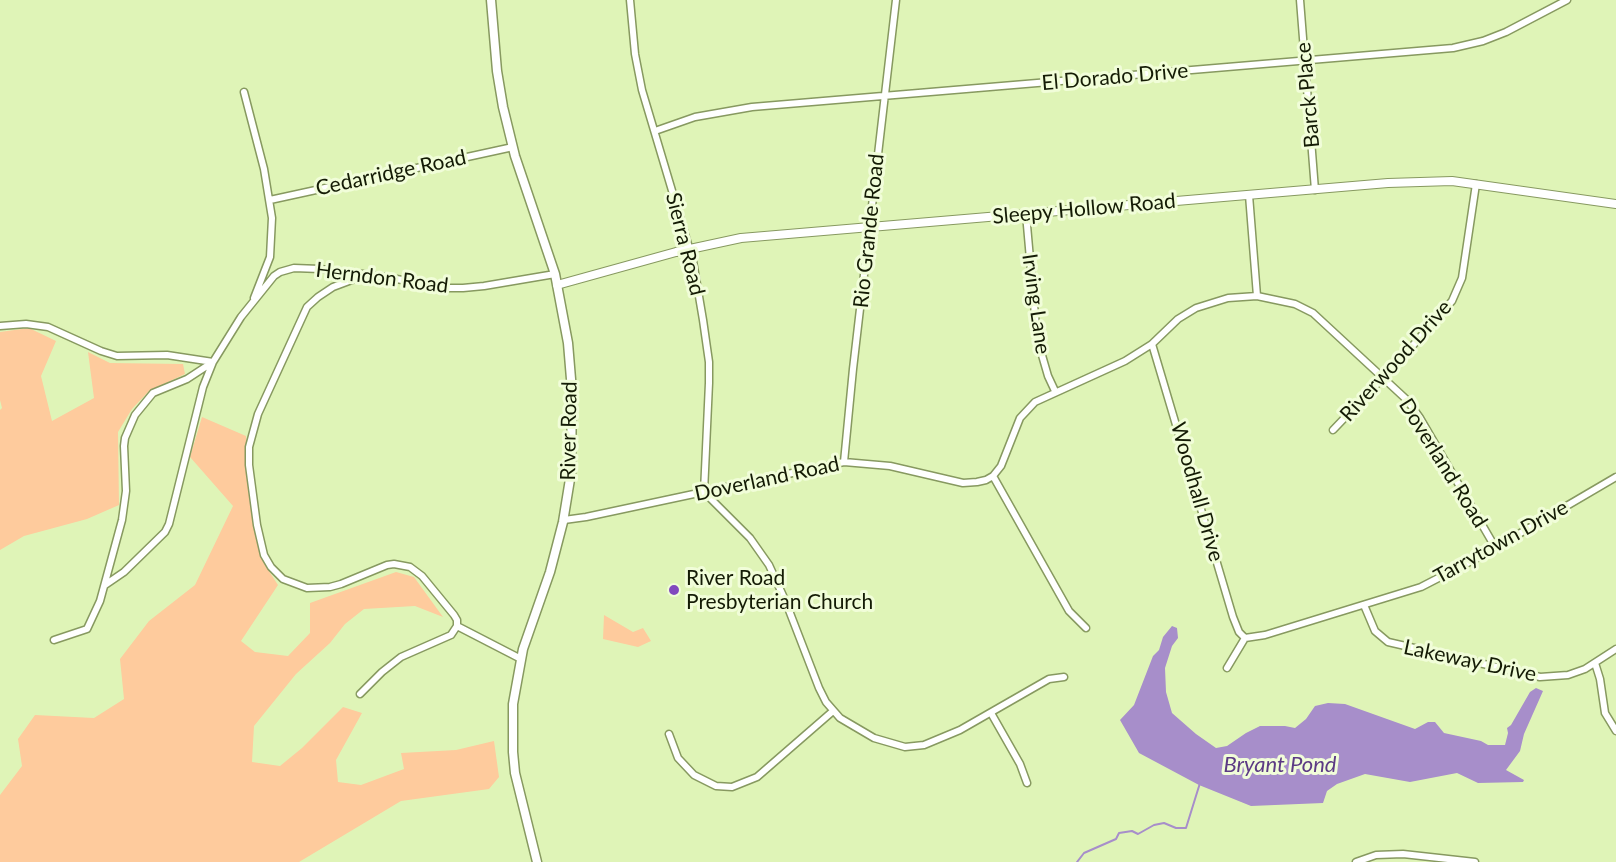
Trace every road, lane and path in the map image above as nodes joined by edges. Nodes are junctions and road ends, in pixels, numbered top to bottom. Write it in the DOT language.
graph roads {
  1 [pos="491,0"];
  2 [pos="630,0"];
  3 [pos="896,0"];
  4 [pos="1300,0"];
  5 [pos="1567,0"];
  6 [pos="1305,61"];
  7 [pos="244,92"];
  8 [pos="884,97"];
  9 [pos="655,131"];
  10 [pos="513,147"];
  11 [pos="1476,184"];
  12 [pos="1315,190"];
  13 [pos="1250,195"];
  14 [pos="270,200"];
  15 [pos="1616,204"];
  16 [pos="1026,214"];
  17 [pos="870,227"];
  18 [pos="690,248"];
  19 [pos="368,274"];
  20 [pos="555,274"];
  21 [pos="557,285"];
  22 [pos="1257,296"];
  23 [pos="252,304"];
  24 [pos="0,326"];
  25 [pos="1152,344"];
  26 [pos="213,362"];
  27 [pos="1383,377"];
  28 [pos="1055,391"];
  29 [pos="1333,430"];
  30 [pos="844,462"];
  31 [pos="993,476"];
  32 [pos="1616,477"];
  33 [pos="704,492"];
  34 [pos="564,520"];
  35 [pos="1495,547"];
  36 [pos="105,585"];
  37 [pos="1364,604"];
  38 [pos="457,626"];
  39 [pos="1086,628"];
  40 [pos="1245,639"];
  41 [pos="54,640"];
  42 [pos="1616,650"];
  43 [pos="521,658"];
  44 [pos="1595,663"];
  45 [pos="1227,668"];
  46 [pos="1064,677"];
  47 [pos="360,694"];
  48 [pos="833,711"];
  49 [pos="991,713"];
  50 [pos="1616,731"];
  51 [pos="669,734"];
  52 [pos="1027,783"];
  53 [pos="537,862"];
  54 [pos="1356,862"];
  55 [pos="1475,862"];
  1 -- 10 [label="main road, River Road"];
  2 -- 9 [label="street, Sierra Road"];
  3 -- 8 [label="street, Rio Grande Road"];
  4 -- 6 [label="street, Barck Place"];
  5 -- 6 [label="street, El Dorado Drive"];
  6 -- 8 [label="street, El Dorado Drive"];
  6 -- 12 [label="street, Barck Place"];
  7 -- 14 [label="street"];
  8 -- 9 [label="street, El Dorado Drive"];
  8 -- 17 [label="street, Rio Grande Road"];
  9 -- 18 [label="street, Sierra Road"];
  10 -- 14 [label="street, Cedarridge Road"];
  10 -- 20 [label="main road, River Road"];
  11 -- 12 [label="street, Sleepy Hollow Road"];
  11 -- 15 [label="street, Sleepy Hollow Road"];
  11 -- 27 [label="street, Riverwood Drive"];
  12 -- 13 [label="street, Sleepy Hollow Road"];
  13 -- 16 [label="street, Sleepy Hollow Road"];
  13 -- 22 [label="street"];
  14 -- 23 [label="street"];
  16 -- 17 [label="street, Sleepy Hollow Road"];
  16 -- 28 [label="street, Irving Lane"];
  17 -- 18 [label="street, Sleepy Hollow Road"];
  17 -- 30 [label="street, Rio Grande Road"];
  18 -- 21 [label="street, Sleepy Hollow Road"];
  18 -- 33 [label="street, Sierra Road"];
  19 -- 20 [label="street, Herndon Road"];
  19 -- 23 [label="street, Herndon Road"];
  19 -- 38 [label="street"];
  20 -- 21 [label="main road, River Road"];
  21 -- 34 [label="main road, River Road"];
  22 -- 25 [label="street, Doverland Road"];
  22 -- 27 [label="street, Doverland Road"];
  23 -- 26 [label="street, Herndon Road"];
  24 -- 26 [label="street"];
  25 -- 28 [label="street, Doverland Road"];
  25 -- 40 [label="street, Woodhall Drive"];
  26 -- 36 [label="street"];
  26 -- 36 [label="street, Herndon Road"];
  27 -- 29 [label="street, Riverwood Drive"];
  27 -- 35 [label="street, Doverland Road"];
  28 -- 31 [label="street, Doverland Road"];
  30 -- 31 [label="street, Doverland Road"];
  30 -- 33 [label="street, Doverland Road"];
  31 -- 39 [label="street"];
  32 -- 35 [label="street, Tarrytown Drive"];
  33 -- 34 [label="street, Doverland Road"];
  33 -- 48 [label="street"];
  34 -- 43 [label="main road, River Road"];
  35 -- 37 [label="street, Tarrytown Drive"];
  36 -- 41 [label="street, Herndon Road"];
  37 -- 40 [label="street, Tarrytown Drive"];
  37 -- 44 [label="street, Lakeway Drive"];
  38 -- 43 [label="street"];
  38 -- 47 [label="street"];
  40 -- 45 [label="street"];
  42 -- 44 [label="street, Lakeway Drive"];
  43 -- 53 [label="main road, River Road"];
  44 -- 50 [label="street"];
  46 -- 49 [label="street"];
  48 -- 49 [label="street"];
  48 -- 51 [label="street"];
  49 -- 52 [label="street"];
  54 -- 55 [label="street"];
}
